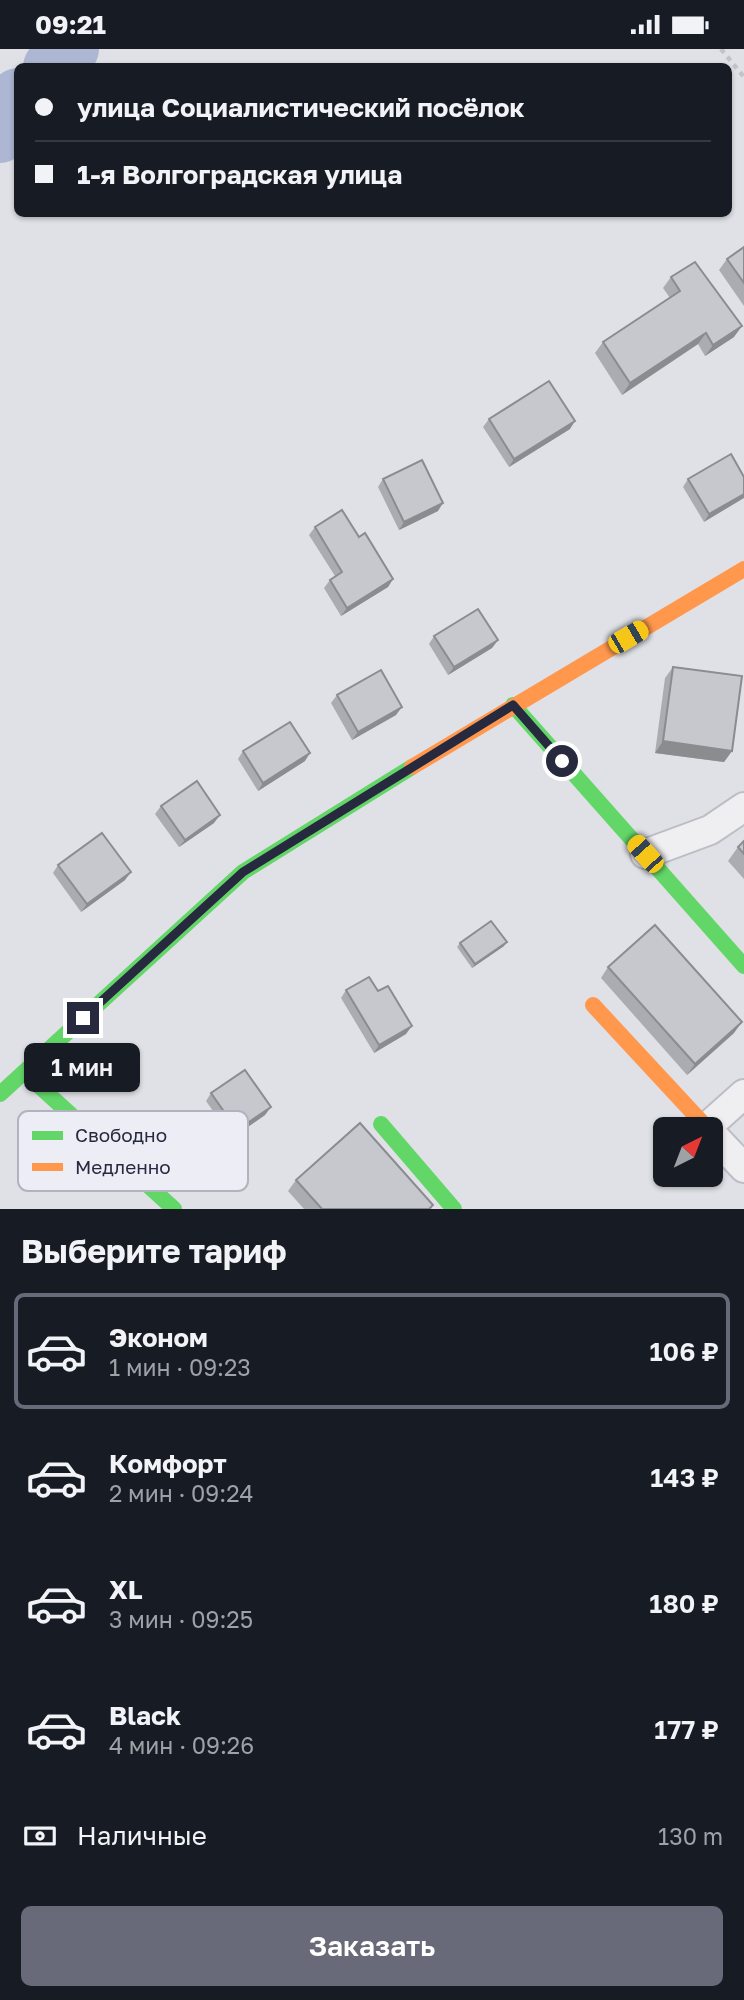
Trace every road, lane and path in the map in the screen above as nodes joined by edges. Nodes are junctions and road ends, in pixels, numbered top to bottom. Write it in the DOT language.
graph roads {
  1 [pos="721,49"];
  2 [pos="744,77"];
  3 [pos="744,569"];
  4 [pos="513,705"];
  5 [pos="744,807"];
  6 [pos="645,854"];
  7 [pos="744,966"];
  8 [pos="593,1005"];
  9 [pos="23,1072"];
  10 [pos="0,1094"];
  11 [pos="744,1094"];
  12 [pos="66,1111"];
  13 [pos="697,1117"];
  14 [pos="720,1117"];
  15 [pos="381,1123"];
  16 [pos="723,1145"];
  17 [pos="744,1168"];
  18 [pos="154,1191"];
  19 [pos="174,1209"];
  20 [pos="454,1209"];
  1 -- 2 [label="path"];
  3 -- 4 [label="street"];
  4 -- 6 [label="street"];
  4 -- 9 [label="street"];
  5 -- 6 [label="street"];
  6 -- 7 [label="street"];
  8 -- 13 [label="street"];
  9 -- 10 [label="street"];
  9 -- 12 [label="street"];
  11 -- 14 [label="street"];
  15 -- 20 [label="street"];
  16 -- 17 [label="street"];
  18 -- 19 [label="street"];
}
